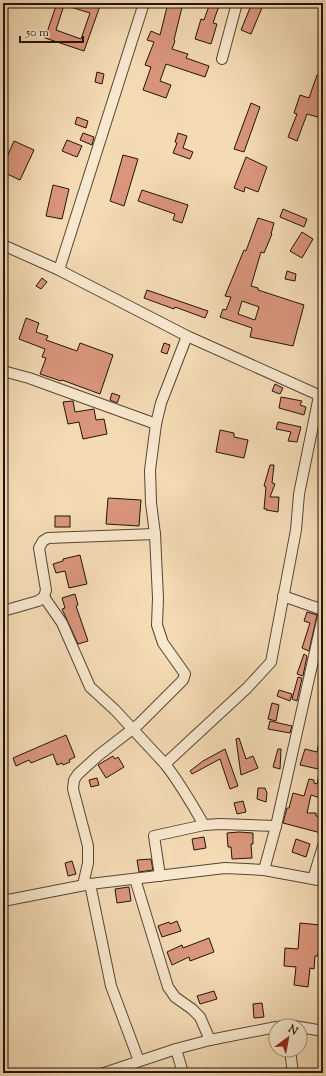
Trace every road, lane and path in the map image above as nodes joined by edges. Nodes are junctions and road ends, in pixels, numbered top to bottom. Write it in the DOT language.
graph roads {
  1 [pos="144,3"];
  2 [pos="237,3"];
  3 [pos="222,59"];
  4 [pos="3,245"];
  5 [pos="59,270"];
  6 [pos="187,336"];
  7 [pos="3,372"];
  8 [pos="321,396"];
  9 [pos="156,424"];
  10 [pos="155,534"];
  11 [pos="283,596"];
  12 [pos="44,597"];
  13 [pos="323,610"];
  14 [pos="3,611"];
  15 [pos="323,616"];
  16 [pos="133,729"];
  17 [pos="164,764"];
  18 [pos="204,825"];
  19 [pos="276,826"];
  20 [pos="323,846"];
  21 [pos="264,870"];
  22 [pos="160,876"];
  23 [pos="136,879"];
  24 [pos="318,880"];
  25 [pos="87,884"];
  26 [pos="3,901"];
  27 [pos="308,1028"];
  28 [pos="268,1029"];
  29 [pos="323,1031"];
  30 [pos="210,1040"];
  31 [pos="176,1049"];
  32 [pos="291,1058"];
  33 [pos="139,1061"];
  34 [pos="104,1073"];
  35 [pos="182,1073"];
  36 [pos="293,1073"];
  1 -- 5 [label="street"];
  2 -- 3 [label="street"];
  4 -- 5 [label="street"];
  5 -- 6 [label="street"];
  6 -- 8 [label="street"];
  6 -- 9 [label="street"];
  7 -- 9 [label="street"];
  8 -- 11 [label="street"];
  9 -- 10 [label="street"];
  10 -- 12 [label="street"];
  10 -- 16 [label="street"];
  11 -- 13 [label="street"];
  11 -- 17 [label="street"];
  12 -- 14 [label="street"];
  12 -- 16 [label="street"];
  15 -- 19 [label="street"];
  16 -- 17 [label="street"];
  16 -- 25 [label="street"];
  17 -- 18 [label="street"];
  18 -- 19 [label="street"];
  18 -- 22 [label="street"];
  19 -- 21 [label="street"];
  20 -- 24 [label="street"];
  21 -- 22 [label="street"];
  21 -- 24 [label="street"];
  22 -- 23 [label="street"];
  23 -- 25 [label="street"];
  23 -- 30 [label="street"];
  25 -- 26 [label="street"];
  25 -- 33 [label="street"];
  27 -- 29 [label="street"];
  28 -- 30 [label="street"];
  30 -- 31 [label="street"];
  31 -- 33 [label="street"];
  31 -- 35 [label="street"];
  32 -- 36 [label="street"];
  33 -- 34 [label="street"];
}
